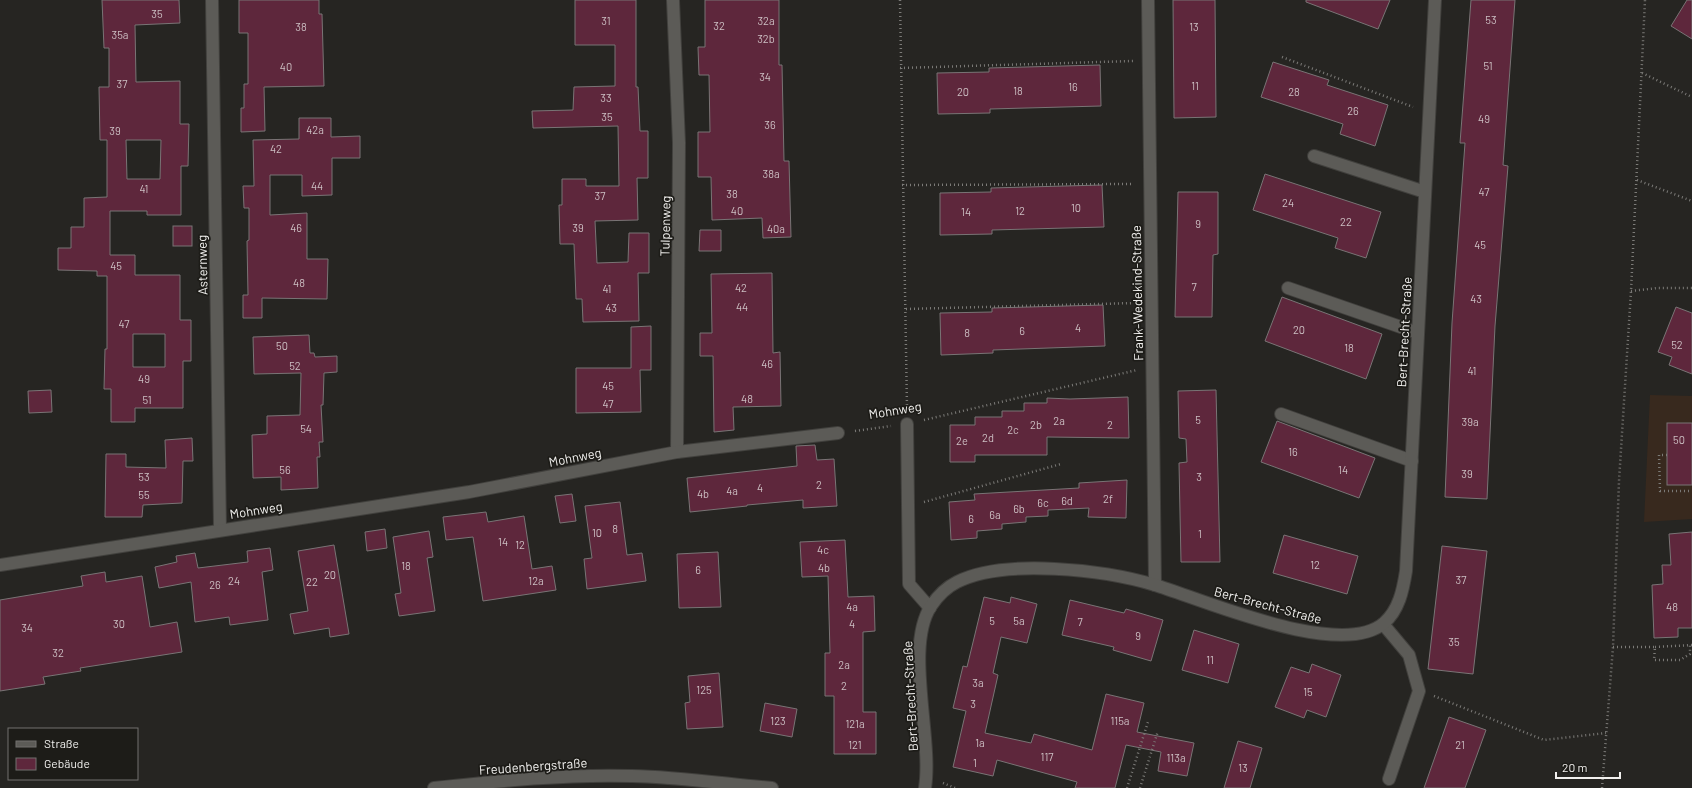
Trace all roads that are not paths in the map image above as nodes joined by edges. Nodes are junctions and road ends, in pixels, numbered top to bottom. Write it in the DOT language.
graph roads {
  1 [pos="212,0"];
  2 [pos="673,0"];
  3 [pos="1148,0"];
  4 [pos="1434,0"];
  5 [pos="1314,156"];
  6 [pos="1425,192"];
  7 [pos="1288,288"];
  8 [pos="1418,333"];
  9 [pos="1281,414"];
  10 [pos="907,424"];
  11 [pos="838,433"];
  12 [pos="677,452"];
  13 [pos="1412,461"];
  14 [pos="220,529"];
  15 [pos="0,564"];
  16 [pos="1155,585"];
  17 [pos="930,608"];
  18 [pos="1383,624"];
  19 [pos="633,776"];
  20 [pos="1389,779"];
  21 [pos="434,788"];
  22 [pos="631,788"];
  23 [pos="772,788"];
  24 [pos="925,788"];
  1 -- 14 [label="street, Asternweg"];
  2 -- 12 [label="street, Tulpenweg"];
  3 -- 16 [label="street, Frank-Wedekind-Straße"];
  4 -- 6 [label="street, Bert-Brecht-Straße"];
  5 -- 6 [label="street"];
  6 -- 8 [label="street, Bert-Brecht-Straße"];
  7 -- 8 [label="street"];
  8 -- 13 [label="street, Bert-Brecht-Straße"];
  9 -- 13 [label="street"];
  10 -- 17 [label="street"];
  11 -- 12 [label="street, Mohnweg"];
  12 -- 14 [label="street, Mohnweg"];
  13 -- 18 [label="street, Bert-Brecht-Straße"];
  14 -- 15 [label="street, Mohnweg"];
  16 -- 17 [label="street, Bert-Brecht-Straße"];
  16 -- 18 [label="street, Bert-Brecht-Straße"];
  17 -- 24 [label="street, Bert-Brecht-Straße"];
  18 -- 20 [label="street"];
  19 -- 21 [label="street, Freudenbergstraße"];
  19 -- 22 [label="street"];
  19 -- 23 [label="street, Freudenbergstraße"];
}
